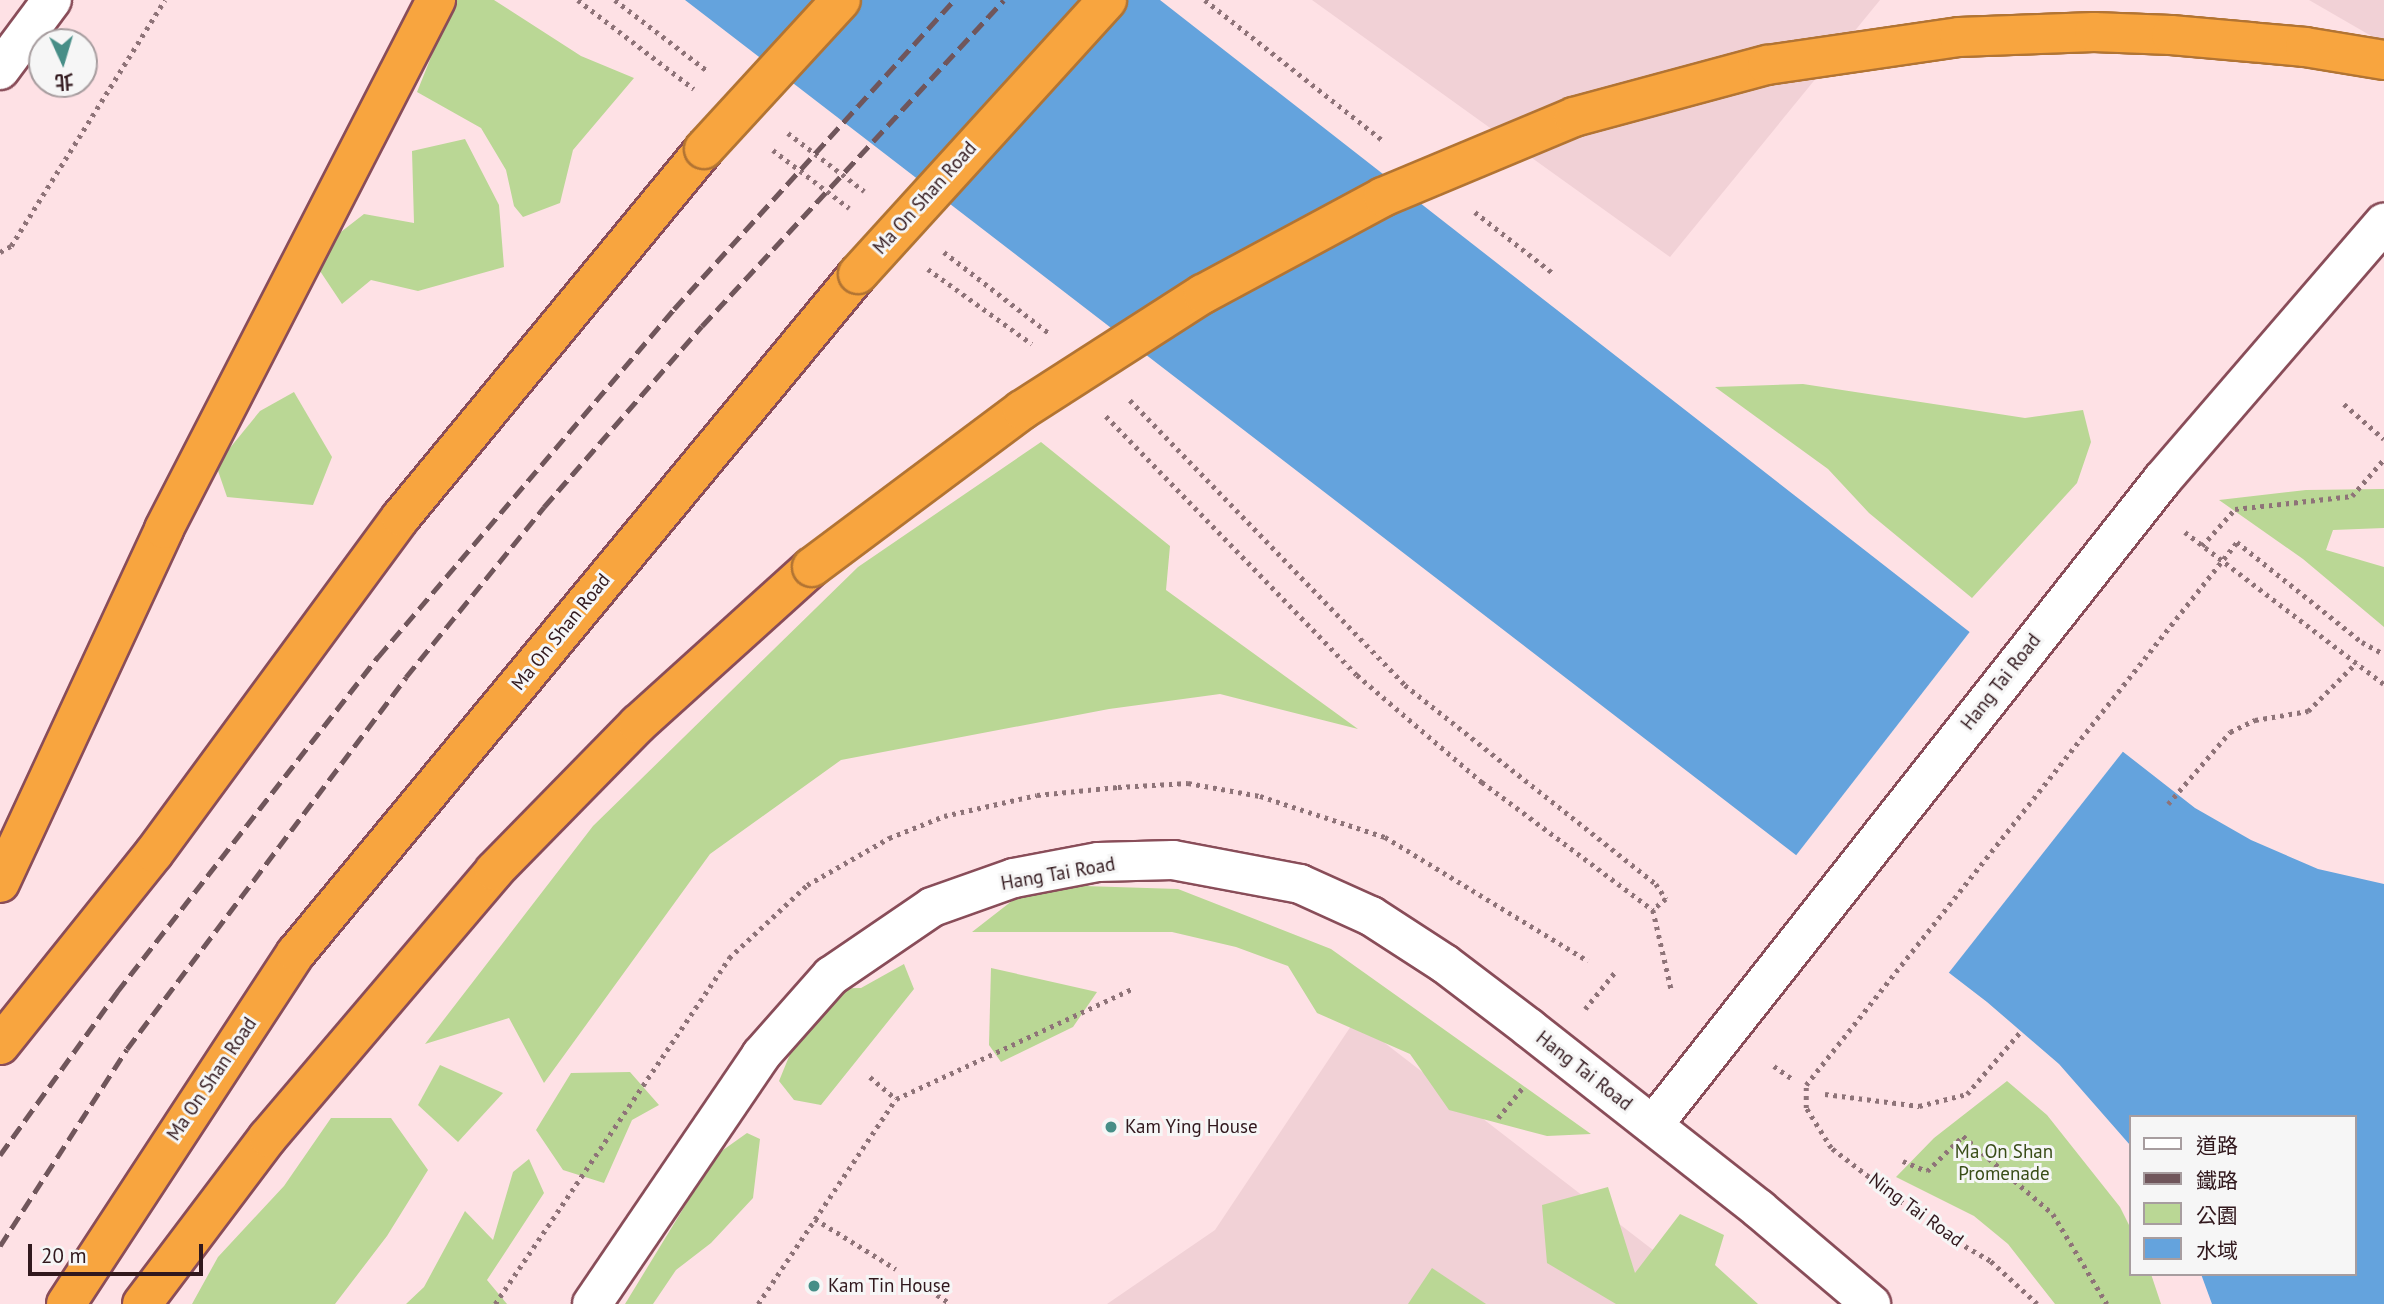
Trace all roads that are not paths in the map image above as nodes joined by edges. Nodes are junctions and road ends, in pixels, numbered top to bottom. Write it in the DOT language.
graph roads {
  1 [pos="52,0"];
  2 [pos="436,0"];
  3 [pos="841,0"];
  4 [pos="1107,0"];
  5 [pos="2384,60"];
  6 [pos="4,64"];
  7 [pos="2384,223"];
  8 [pos="0,883"];
  9 [pos="0,1045"];
  10 [pos="1653,1125"];
  11 [pos="66,1304"];
  12 [pos="142,1304"];
  13 [pos="592,1304"];
  14 [pos="1871,1304"];
  1 -- 6 [label="street"];
  2 -- 8 [label="highway"];
  3 -- 9 [label="highway, bridge"];
  4 -- 11 [label="highway, Ma On Shan Road, bridge"];
  5 -- 12 [label="highway, bridge"];
  7 -- 10 [label="street, Hang Tai Road"];
  10 -- 13 [label="street, Hang Tai Road"];
  10 -- 14 [label="street"];
}
